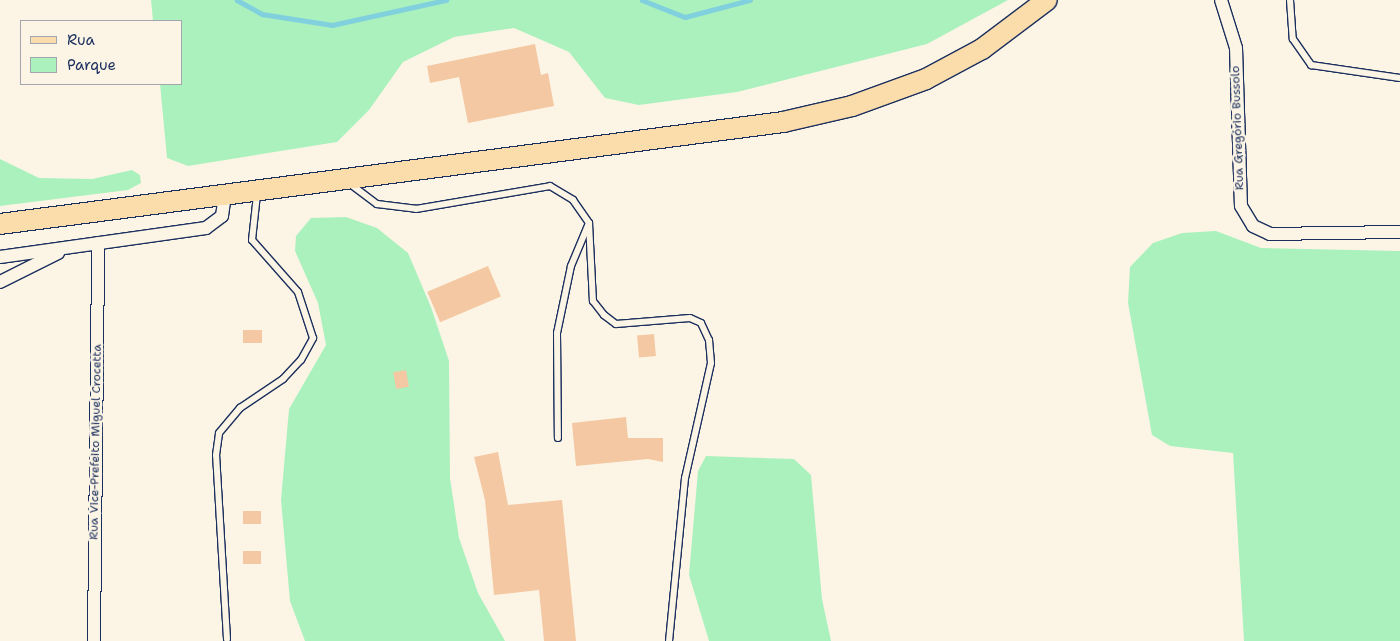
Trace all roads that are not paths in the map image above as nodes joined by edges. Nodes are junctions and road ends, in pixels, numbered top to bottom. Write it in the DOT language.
graph roads {
  1 [pos="1047,0"];
  2 [pos="1220,0"];
  3 [pos="1290,0"];
  4 [pos="1400,78"];
  5 [pos="343,178"];
  6 [pos="258,190"];
  7 [pos="225,194"];
  8 [pos="589,223"];
  9 [pos="0,224"];
  10 [pos="1400,232"];
  11 [pos="98,243"];
  12 [pos="68,248"];
  13 [pos="0,257"];
  14 [pos="0,282"];
  15 [pos="558,438"];
  16 [pos="228,639"];
  17 [pos="94,641"];
  18 [pos="669,641"];
  1 -- 5 [label="main road"];
  2 -- 10 [label="street, Rua Gregório Bussolo"];
  3 -- 4 [label="lane"];
  5 -- 6 [label="main road"];
  5 -- 8 [label="lane"];
  6 -- 7 [label="main road"];
  6 -- 16 [label="lane"];
  7 -- 9 [label="main road"];
  7 -- 11 [label="street"];
  8 -- 15 [label="lane"];
  8 -- 18 [label="lane"];
  11 -- 12 [label="street"];
  11 -- 17 [label="street, Rua Vice-Prefeito Miguel Crocetta"];
  12 -- 13 [label="street"];
  12 -- 14 [label="street"];
}
